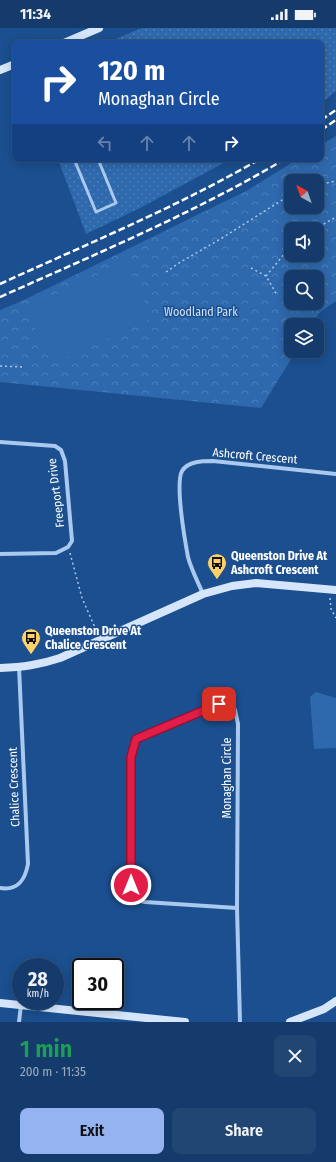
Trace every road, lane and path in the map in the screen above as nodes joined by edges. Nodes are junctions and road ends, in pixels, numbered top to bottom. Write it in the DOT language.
graph roads {
  1 [pos="99,28"];
  2 [pos="71,40"];
  3 [pos="12,65"];
  4 [pos="0,70"];
  5 [pos="75,162"];
  6 [pos="99,162"];
  7 [pos="336,181"];
  8 [pos="324,184"];
  9 [pos="284,199"];
  10 [pos="336,216"];
  11 [pos="324,224"];
  12 [pos="284,254"];
  13 [pos="251,268"];
  14 [pos="166,272"];
  15 [pos="266,276"];
  16 [pos="277,295"];
  17 [pos="0,366"];
  18 [pos="24,367"];
  19 [pos="0,442"];
  20 [pos="336,474"];
  21 [pos="68,547"];
  22 [pos="0,554"];
  23 [pos="333,590"];
  24 [pos="203,594"];
  25 [pos="336,618"];
  26 [pos="101,640"];
  27 [pos="20,667"];
  28 [pos="0,668"];
  29 [pos="0,888"];
  30 [pos="237,908"];
  31 [pos="336,1001"];
  32 [pos="0,1003"];
  33 [pos="12,1004"];
  34 [pos="64,1009"];
  35 [pos="20,1010"];
  36 [pos="19,1022"];
  37 [pos="185,1022"];
  38 [pos="240,1022"];
  39 [pos="290,1022"];
  1 -- 2 [label="street"];
  3 -- 4 [label="street"];
  5 -- 6 [label="lane"];
  7 -- 8 [label="path"];
  9 -- 14 [label="path"];
  10 -- 11 [label="path"];
  12 -- 15 [label="path"];
  13 -- 15 [label="path"];
  15 -- 16 [label="path"];
  17 -- 18 [label="path"];
  19 -- 21 [label="street, Freeport Drive"];
  20 -- 24 [label="street, Ashcroft Crescent"];
  21 -- 22 [label="street"];
  21 -- 26 [label="path"];
  23 -- 24 [label="street"];
  23 -- 25 [label="path"];
  24 -- 26 [label="street"];
  26 -- 27 [label="street"];
  27 -- 28 [label="street"];
  27 -- 29 [label="street, Chalice Crescent"];
  30 -- 30 [label="street, Monaghan Circle"];
  30 -- 38 [label="street, Monaghan Circle"];
  31 -- 39 [label="street"];
  32 -- 33 [label="street"];
  34 -- 37 [label="street"];
  35 -- 36 [label="street"];
}
